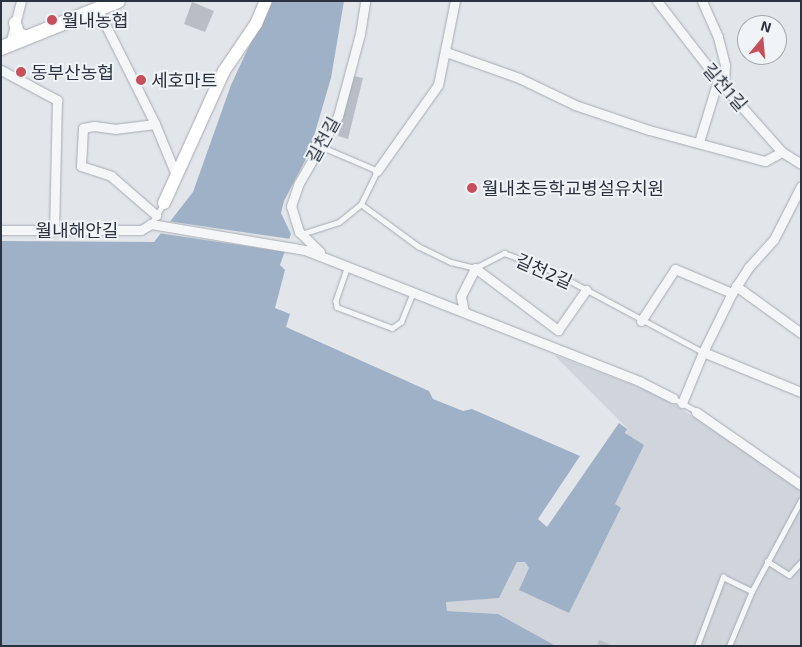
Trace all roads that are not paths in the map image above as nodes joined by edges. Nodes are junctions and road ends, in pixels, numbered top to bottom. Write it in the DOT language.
graph roads {
  1 [pos="21,1"];
  2 [pos="118,1"];
  3 [pos="266,1"];
  4 [pos="365,1"];
  5 [pos="455,1"];
  6 [pos="656,1"];
  7 [pos="702,1"];
  8 [pos="98,10"];
  9 [pos="15,23"];
  10 [pos="27,38"];
  11 [pos="6,46"];
  12 [pos="446,52"];
  13 [pos="1,70"];
  14 [pos="721,83"];
  15 [pos="155,124"];
  16 [pos="698,142"];
  17 [pos="320,146"];
  18 [pos="782,152"];
  19 [pos="801,164"];
  20 [pos="376,171"];
  21 [pos="176,175"];
  22 [pos="801,186"];
  23 [pos="164,203"];
  24 [pos="361,204"];
  25 [pos="156,222"];
  26 [pos="1,230"];
  27 [pos="54,231"];
  28 [pos="301,234"];
  29 [pos="333,259"];
  30 [pos="348,265"];
  31 [pos="475,268"];
  32 [pos="734,289"];
  33 [pos="586,290"];
  34 [pos="414,292"];
  35 [pos="464,312"];
  36 [pos="641,321"];
  37 [pos="801,333"];
  38 [pos="703,352"];
  39 [pos="801,392"];
  40 [pos="673,398"];
  41 [pos="682,403"];
  42 [pos="696,412"];
  43 [pos="801,485"];
  44 [pos="801,500"];
  45 [pos="767,561"];
  46 [pos="801,562"];
  47 [pos="752,591"];
  48 [pos="697,646"];
  49 [pos="728,646"];
  1 -- 9 [label="street"];
  2 -- 8 [label="main road"];
  3 -- 21 [label="street"];
  4 -- 17 [label="street, 길천길"];
  5 -- 12 [label="street"];
  6 -- 14 [label="street, 길천1길"];
  7 -- 14 [label="street"];
  8 -- 10 [label="main road"];
  8 -- 15 [label="street"];
  9 -- 10 [label="street"];
  9 -- 11 [label="street"];
  10 -- 11 [label="main road"];
  12 -- 16 [label="street"];
  12 -- 20 [label="street"];
  13 -- 27 [label="street"];
  14 -- 16 [label="street"];
  14 -- 18 [label="street, 길천1길"];
  15 -- 21 [label="street"];
  15 -- 25 [label="street"];
  16 -- 18 [label="street"];
  17 -- 20 [label="lane"];
  17 -- 28 [label="street, 길천길"];
  18 -- 19 [label="street, 길천1길"];
  20 -- 24 [label="lane"];
  21 -- 23 [label="street"];
  22 -- 32 [label="street"];
  23 -- 25 [label="lane"];
  24 -- 28 [label="lane"];
  24 -- 31 [label="lane"];
  25 -- 27 [label="street, 월내해안길"];
  25 -- 29 [label="street"];
  26 -- 27 [label="street, 월내해안길"];
  28 -- 29 [label="street, 길천길"];
  29 -- 30 [label="street"];
  30 -- 34 [label="street"];
  30 -- 34 [label="lane"];
  31 -- 33 [label="lane, 길천2길"];
  31 -- 33 [label="street"];
  31 -- 35 [label="street"];
  32 -- 36 [label="street"];
  32 -- 37 [label="street"];
  32 -- 38 [label="street"];
  33 -- 36 [label="lane, 길천2길"];
  34 -- 35 [label="street"];
  35 -- 40 [label="street"];
  36 -- 38 [label="lane, 길천2길"];
  38 -- 39 [label="street, 길천2길"];
  38 -- 41 [label="street"];
  40 -- 41 [label="lane"];
  41 -- 42 [label="lane"];
  42 -- 43 [label="street"];
  44 -- 45 [label="lane"];
  45 -- 46 [label="lane"];
  45 -- 47 [label="lane"];
  47 -- 48 [label="lane"];
  47 -- 49 [label="lane"];
}
